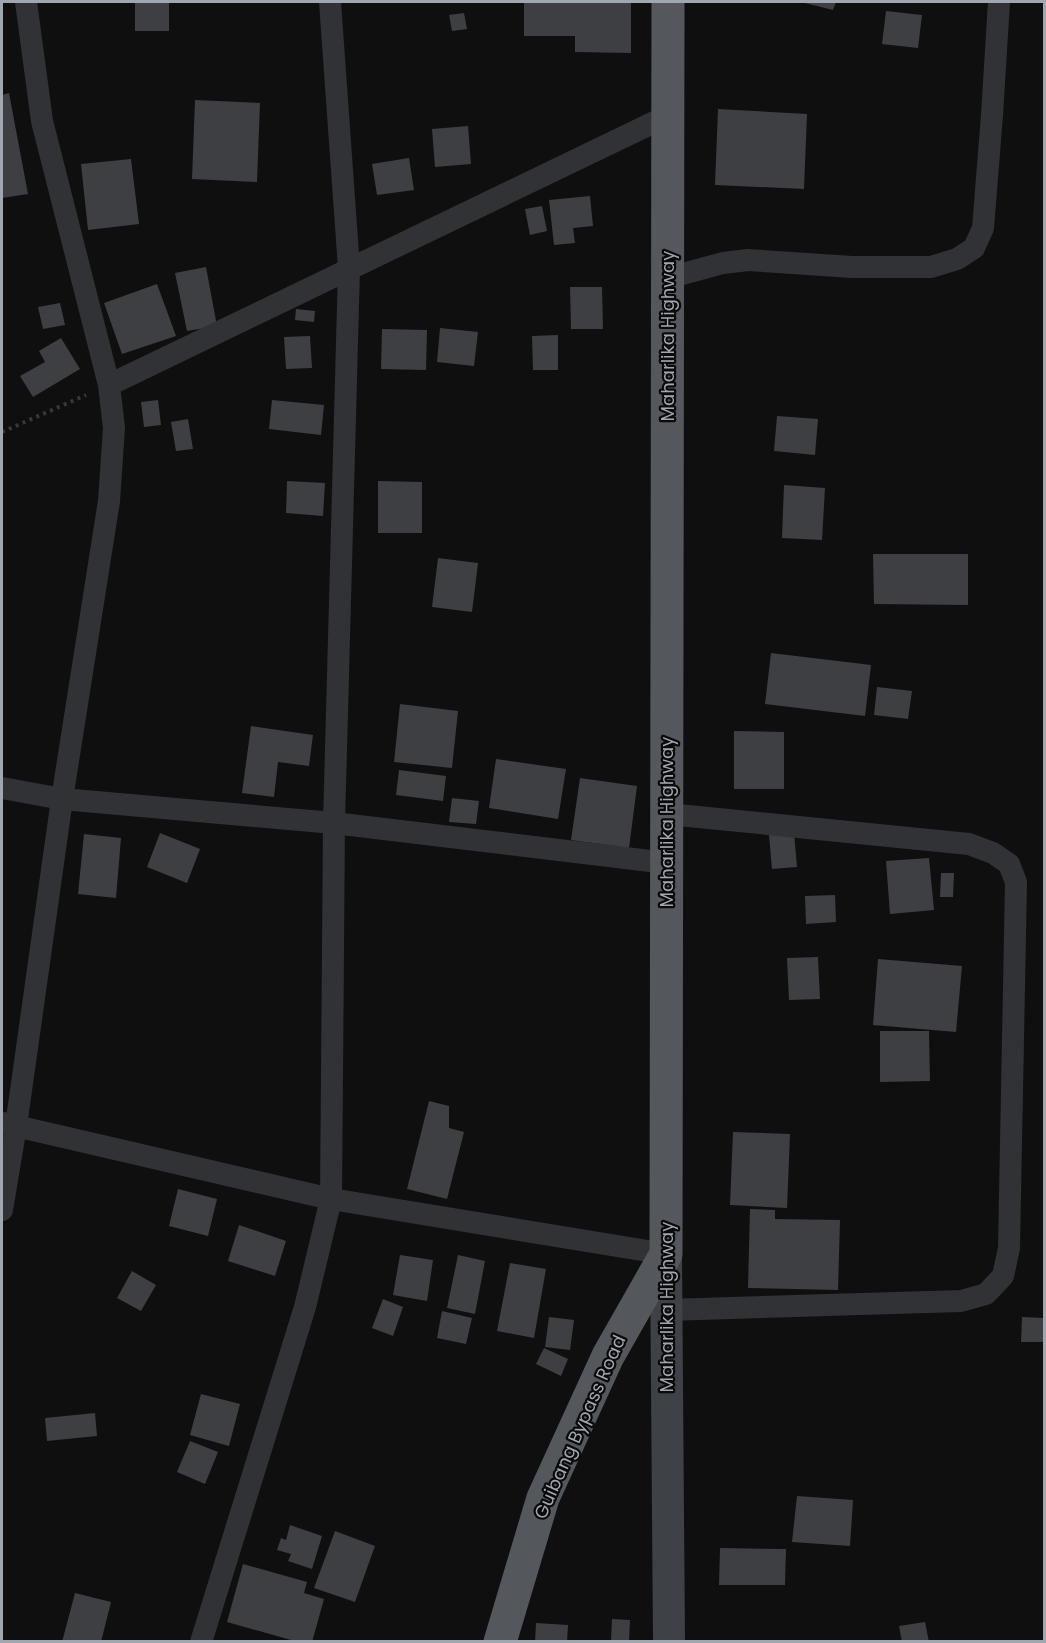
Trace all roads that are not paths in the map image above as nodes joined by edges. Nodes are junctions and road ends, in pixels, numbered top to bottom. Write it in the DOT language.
graph roads {
  1 [pos="26,2"];
  2 [pos="330,2"];
  3 [pos="668,2"];
  4 [pos="999,2"];
  5 [pos="667,116"];
  6 [pos="349,268"];
  7 [pos="668,278"];
  8 [pos="109,385"];
  9 [pos="2,788"];
  10 [pos="62,799"];
  11 [pos="668,814"];
  12 [pos="334,823"];
  13 [pos="667,862"];
  14 [pos="9,1124"];
  15 [pos="331,1199"];
  16 [pos="2,1210"];
  17 [pos="666,1254"];
  18 [pos="666,1310"];
  19 [pos="201,1641"];
  20 [pos="500,1641"];
  21 [pos="669,1641"];
  1 -- 8 [label="street"];
  2 -- 6 [label="street"];
  3 -- 5 [label="highway, Maharlika Highway"];
  4 -- 7 [label="street"];
  5 -- 6 [label="street"];
  5 -- 7 [label="highway, Maharlika Highway"];
  6 -- 8 [label="street"];
  6 -- 12 [label="street"];
  7 -- 11 [label="highway, Maharlika Highway"];
  8 -- 10 [label="street"];
  9 -- 10 [label="street"];
  10 -- 12 [label="street"];
  10 -- 14 [label="street"];
  11 -- 13 [label="highway, Maharlika Highway"];
  11 -- 18 [label="street"];
  12 -- 13 [label="street"];
  12 -- 15 [label="street"];
  13 -- 17 [label="highway, Maharlika Highway"];
  14 -- 15 [label="street"];
  14 -- 16 [label="street"];
  15 -- 17 [label="street"];
  15 -- 19 [label="street"];
  17 -- 18 [label="main road, Maharlika Highway"];
  17 -- 20 [label="highway, Guibang Bypass Road"];
  18 -- 21 [label="main road, Maharlika Highway"];
}
